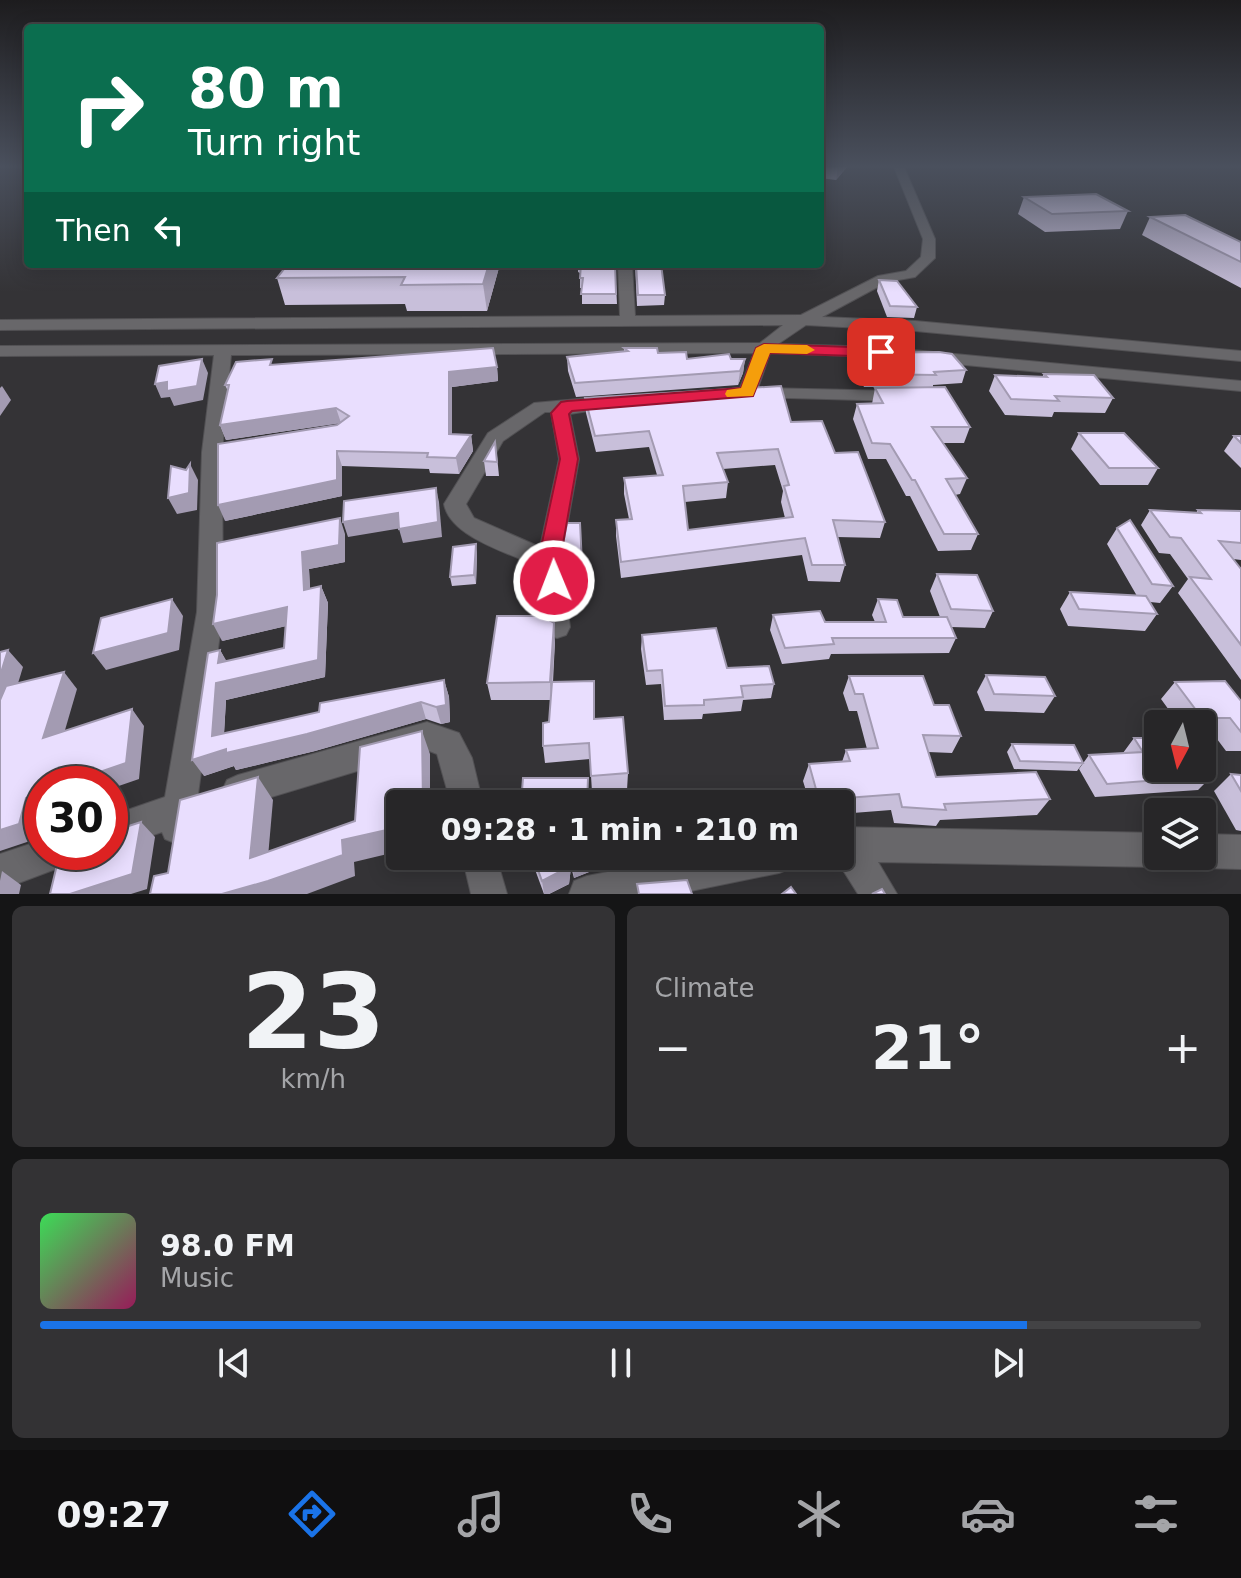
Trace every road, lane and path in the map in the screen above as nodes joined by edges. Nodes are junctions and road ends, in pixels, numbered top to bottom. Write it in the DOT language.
graph roads {
  1 [pos="916,209"];
  2 [pos="625,268"];
  3 [pos="800,320"];
  4 [pos="628,321"];
  5 [pos="0,325"];
  6 [pos="764,348"];
  7 [pos="0,351"];
  8 [pos="223,351"];
  9 [pos="1241,356"];
  10 [pos="1239,388"];
  11 [pos="747,393"];
  12 [pos="704,396"];
  13 [pos="920,396"];
  14 [pos="632,401"];
  15 [pos="567,406"];
  16 [pos="549,561"];
  17 [pos="557,627"];
  18 [pos="464,790"];
  19 [pos="180,809"];
  20 [pos="128,827"];
  21 [pos="854,843"];
  22 [pos="1144,850"];
  23 [pos="173,851"];
  24 [pos="1216,851"];
  25 [pos="1241,852"];
  26 [pos="854,860"];
  27 [pos="24,864"];
  28 [pos="483,870"];
  29 [pos="708,870"];
  30 [pos="0,872"];
  31 [pos="489,894"];
  32 [pos="587,894"];
  33 [pos="879,894"];
  1 -- 3 [label="street"];
  2 -- 4 [label="street"];
  3 -- 4 [label="street"];
  3 -- 6 [label="street"];
  3 -- 9 [label="street"];
  4 -- 5 [label="street"];
  6 -- 8 [label="street"];
  6 -- 10 [label="street"];
  6 -- 11 [label="street"];
  7 -- 8 [label="street"];
  8 -- 19 [label="street"];
  11 -- 12 [label="street"];
  11 -- 13 [label="street"];
  14 -- 15 [label="street"];
  15 -- 16 [label="street"];
  15 -- 16 [label="street"];
  16 -- 17 [label="street"];
  18 -- 19 [label="street"];
  19 -- 20 [label="street"];
  19 -- 23 [label="street"];
  21 -- 22 [label="street"];
  24 -- 25 [label="street"];
  26 -- 33 [label="street"];
  27 -- 30 [label="street"];
  28 -- 31 [label="street"];
  29 -- 32 [label="street"];
}
